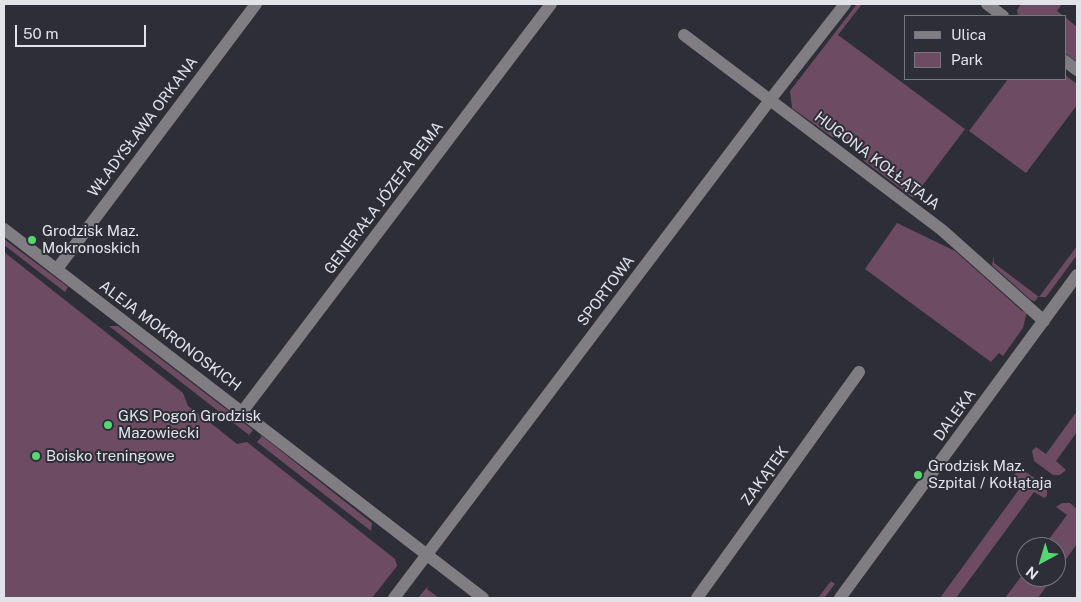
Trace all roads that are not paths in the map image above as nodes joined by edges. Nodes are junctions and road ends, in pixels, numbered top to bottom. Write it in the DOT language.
graph roads {
  1 [pos="256,4"];
  2 [pos="551,4"];
  3 [pos="845,4"];
  4 [pos="987,4"];
  5 [pos="1003,15"];
  6 [pos="684,35"];
  7 [pos="1066,62"];
  8 [pos="1077,70"];
  9 [pos="770,100"];
  10 [pos="4,229"];
  11 [pos="57,270"];
  12 [pos="1077,275"];
  13 [pos="1044,321"];
  14 [pos="859,372"];
  15 [pos="242,412"];
  16 [pos="427,555"];
  17 [pos="394,598"];
  18 [pos="483,598"];
  19 [pos="697,598"];
  20 [pos="840,598"];
  1 -- 11 [label="street, WŁADYSŁAWA ORKANA"];
  2 -- 15 [label="street, GENERAŁA JÓZEFA BEMA"];
  3 -- 9 [label="street, SPORTOWA"];
  4 -- 5 [label="street"];
  6 -- 9 [label="street, HUGONA KOŁŁĄTAJA"];
  7 -- 8 [label="street"];
  9 -- 13 [label="street, HUGONA KOŁŁĄTAJA"];
  9 -- 16 [label="street, SPORTOWA"];
  10 -- 11 [label="street, ALEJA MOKRONOSKICH"];
  11 -- 15 [label="street, ALEJA MOKRONOSKICH"];
  12 -- 13 [label="street, DALEKA"];
  13 -- 20 [label="street, DALEKA"];
  14 -- 19 [label="street, ZAKĄTEK"];
  15 -- 16 [label="street, ALEJA MOKRONOSKICH"];
  16 -- 17 [label="street, SPORTOWA"];
  16 -- 18 [label="street, ALEJA MOKRONOSKICH"];
}
